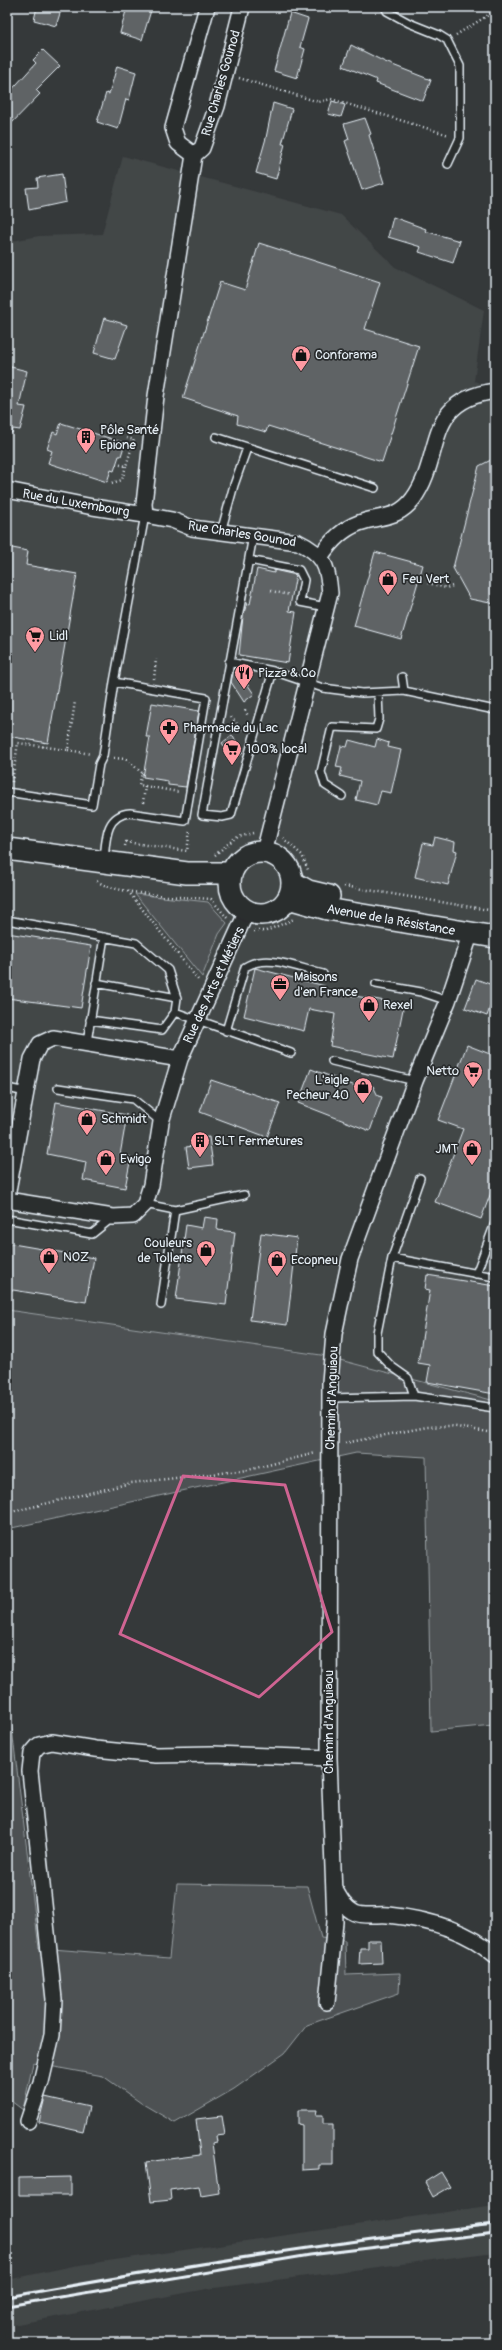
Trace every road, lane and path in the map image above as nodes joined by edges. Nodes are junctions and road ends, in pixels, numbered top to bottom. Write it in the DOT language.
graph roads {
  1 [pos="207,7"];
  2 [pos="242,7"];
  3 [pos="385,7"];
  4 [pos="495,11"];
  5 [pos="447,40"];
  6 [pos="225,73"];
  7 [pos="460,138"];
  8 [pos="194,155"];
  9 [pos="448,164"];
  10 [pos="495,391"];
  11 [pos="216,437"];
  12 [pos="127,438"];
  13 [pos="247,448"];
  14 [pos="116,464"];
  15 [pos="126,466"];
  16 [pos="112,483"];
  17 [pos="375,488"];
  18 [pos="7,490"];
  19 [pos="145,515"];
  20 [pos="221,532"];
  21 [pos="253,536"];
  22 [pos="321,556"];
  23 [pos="249,560"];
  24 [pos="428,583"];
  25 [pos="453,586"];
  26 [pos="271,591"];
  27 [pos="278,592"];
  28 [pos="326,607"];
  29 [pos="156,659"];
  30 [pos="229,662"];
  31 [pos="273,671"];
  32 [pos="402,678"];
  33 [pos="153,680"];
  34 [pos="114,682"];
  35 [pos="307,682"];
  36 [pos="404,691"];
  37 [pos="378,693"];
  38 [pos="75,701"];
  39 [pos="495,710"];
  40 [pos="44,742"];
  41 [pos="43,747"];
  42 [pos="126,759"];
  43 [pos="142,773"];
  44 [pos="145,786"];
  45 [pos="9,792"];
  46 [pos="342,796"];
  47 [pos="7,799"];
  48 [pos="142,804"];
  49 [pos="7,816"];
  50 [pos="253,833"];
  51 [pos="283,838"];
  52 [pos="188,847"];
  53 [pos="7,849"];
  54 [pos="125,851"];
  55 [pos="264,852"];
  56 [pos="56,857"];
  57 [pos="211,860"];
  58 [pos="104,861"];
  59 [pos="231,880"];
  60 [pos="297,884"];
  61 [pos="340,885"];
  62 [pos="127,890"];
  63 [pos="211,899"];
  64 [pos="495,910"];
  65 [pos="247,911"];
  66 [pos="297,917"];
  67 [pos="7,920"];
  68 [pos="229,921"];
  69 [pos="495,925"];
  70 [pos="254,931"];
  71 [pos="470,934"];
  72 [pos="104,937"];
  73 [pos="495,937"];
  74 [pos="323,974"];
  75 [pos="96,983"];
  76 [pos="376,984"];
  77 [pos="209,994"];
  78 [pos="177,998"];
  79 [pos="448,1001"];
  80 [pos="175,1012"];
  81 [pos="90,1020"];
  82 [pos="197,1021"];
  83 [pos="226,1031"];
  84 [pos="87,1042"];
  85 [pos="291,1053"];
  86 [pos="180,1059"];
  87 [pos="332,1061"];
  88 [pos="415,1081"];
  89 [pos="7,1088"];
  90 [pos="58,1088"];
  91 [pos="26,1092"];
  92 [pos="161,1122"];
  93 [pos="420,1178"];
  94 [pos="244,1195"];
  95 [pos="7,1196"];
  96 [pos="7,1200"];
  97 [pos="145,1204"];
  98 [pos="175,1210"];
  99 [pos="113,1217"];
  100 [pos="7,1219"];
  101 [pos="495,1223"];
  102 [pos="392,1258"];
  103 [pos="476,1274"];
  104 [pos="495,1277"];
  105 [pos="161,1305"];
  106 [pos="414,1396"];
  107 [pos="330,1398"];
  108 [pos="495,1408"];
  109 [pos="495,1433"];
  110 [pos="330,1447"];
  111 [pos="7,1513"];
  112 [pos="329,1758"];
  113 [pos="332,1885"];
  114 [pos="495,1955"];
  115 [pos="327,2002"];
  116 [pos="28,2121"];
  1 -- 8 [label="street"];
  2 -- 6 [label="street, Rue Charles Gounod"];
  3 -- 5 [label="lane"];
  4 -- 5 [label="path"];
  5 -- 7 [label="lane"];
  6 -- 7 [label="path"];
  6 -- 8 [label="street, Rue Charles Gounod"];
  7 -- 9 [label="lane"];
  8 -- 19 [label="street, Rue Charles Gounod"];
  10 -- 22 [label="street"];
  11 -- 13 [label="lane"];
  12 -- 15 [label="path"];
  13 -- 17 [label="lane"];
  13 -- 20 [label="lane"];
  14 -- 15 [label="path"];
  15 -- 16 [label="path"];
  18 -- 19 [label="street, Rue du Luxembourg"];
  19 -- 20 [label="street, Rue Charles Gounod"];
  19 -- 34 [label="lane"];
  20 -- 21 [label="street, Rue Charles Gounod"];
  21 -- 22 [label="street, Rue Charles Gounod"];
  21 -- 23 [label="lane"];
  22 -- 28 [label="street"];
  23 -- 28 [label="lane"];
  23 -- 30 [label="lane"];
  24 -- 25 [label="path"];
  26 -- 27 [label="path"];
  28 -- 35 [label="street"];
  29 -- 33 [label="path"];
  30 -- 31 [label="lane"];
  30 -- 31 [label="lane"];
  31 -- 35 [label="lane"];
  32 -- 36 [label="lane"];
  34 -- 45 [label="lane"];
  34 -- 58 [label="lane"];
  35 -- 37 [label="lane"];
  35 -- 55 [label="street"];
  36 -- 37 [label="lane"];
  36 -- 39 [label="lane"];
  37 -- 46 [label="lane"];
  38 -- 41 [label="path"];
  40 -- 41 [label="path"];
  41 -- 45 [label="path"];
  42 -- 43 [label="path"];
  44 -- 48 [label="path"];
  47 -- 49 [label="path"];
  50 -- 57 [label="path"];
  51 -- 60 [label="path"];
  52 -- 54 [label="path"];
  53 -- 56 [label="main road"];
  55 -- 59 [label="main road"];
  55 -- 60 [label="main road"];
  56 -- 58 [label="main road"];
  56 -- 59 [label="main road"];
  58 -- 59 [label="main road"];
  59 -- 65 [label="main road"];
  60 -- 65 [label="main road"];
  60 -- 69 [label="main road, Avenue de la Résistance"];
  60 -- 71 [label="main road, Avenue de la Résistance"];
  61 -- 64 [label="path"];
  62 -- 77 [label="path"];
  63 -- 68 [label="path"];
  65 -- 77 [label="street, Rue des Arts et Métiers"];
  66 -- 70 [label="path"];
  67 -- 72 [label="lane"];
  71 -- 73 [label="main road, Avenue de la Résistance"];
  71 -- 79 [label="street, Chemin d'Anguiaou"];
  72 -- 75 [label="lane"];
  72 -- 78 [label="lane"];
  74 -- 83 [label="lane"];
  75 -- 78 [label="lane"];
  75 -- 81 [label="lane"];
  76 -- 79 [label="lane"];
  77 -- 82 [label="street, Rue des Arts et Métiers"];
  78 -- 80 [label="lane"];
  79 -- 88 [label="street, Chemin d'Anguiaou"];
  80 -- 81 [label="lane"];
  80 -- 82 [label="lane"];
  81 -- 84 [label="lane"];
  82 -- 83 [label="lane"];
  82 -- 86 [label="street, Rue des Arts et Métiers"];
  83 -- 85 [label="lane"];
  84 -- 86 [label="street, Rue des Arts et Métiers"];
  84 -- 91 [label="street, Rue des Arts et Métiers"];
  86 -- 92 [label="street, Rue des Arts et Métiers"];
  87 -- 88 [label="lane"];
  88 -- 107 [label="street, Chemin d'Anguiaou"];
  89 -- 91 [label="lane"];
  90 -- 92 [label="lane"];
  91 -- 95 [label="street, Rue des Arts et Métiers"];
  92 -- 97 [label="street, Rue des Arts et Métiers"];
  93 -- 102 [label="lane"];
  94 -- 98 [label="lane"];
  96 -- 99 [label="street"];
  97 -- 98 [label="lane"];
  97 -- 99 [label="street"];
  98 -- 105 [label="lane"];
  99 -- 100 [label="lane"];
  101 -- 103 [label="lane"];
  102 -- 103 [label="lane"];
  102 -- 106 [label="lane"];
  103 -- 104 [label="lane"];
  106 -- 107 [label="lane"];
  106 -- 108 [label="lane"];
  107 -- 110 [label="street, Chemin d'Anguiaou"];
  109 -- 110 [label="path"];
  110 -- 111 [label="path"];
  110 -- 112 [label="street, Chemin d'Anguiaou"];
  112 -- 113 [label="street, Chemin d'Anguiaou"];
  112 -- 116 [label="street"];
  113 -- 114 [label="street, Chemin d'Anguiaou"];
  113 -- 115 [label="street, Chemin d'Anguiaou"];
}
